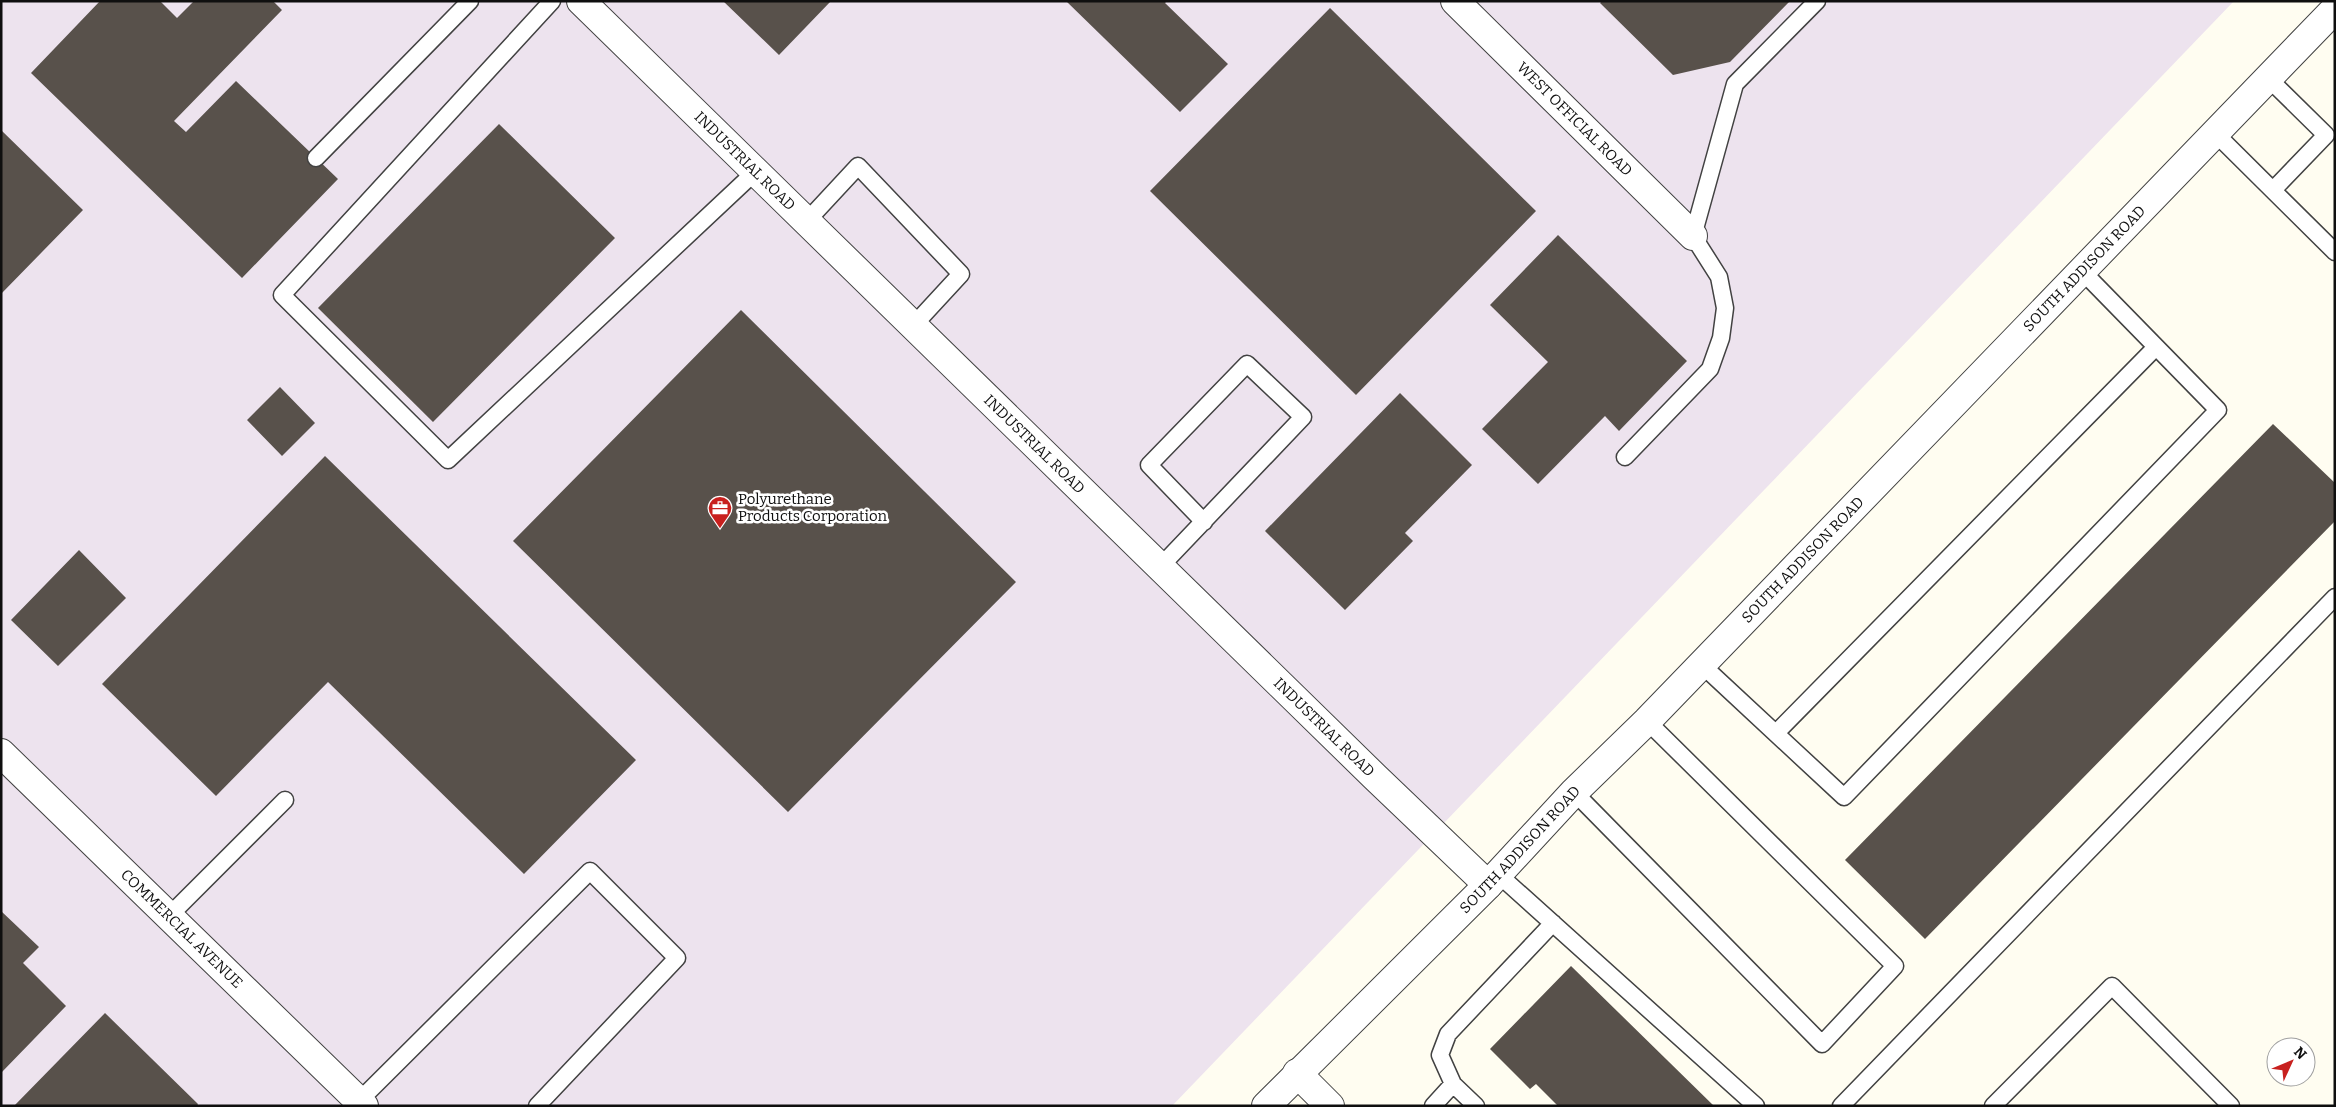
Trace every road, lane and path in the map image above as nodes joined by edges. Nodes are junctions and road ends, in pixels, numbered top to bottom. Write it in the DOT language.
graph roads {
  1 [pos="470,1"];
  2 [pos="552,1"];
  3 [pos="581,1"];
  4 [pos="1454,1"];
  5 [pos="1817,1"];
  6 [pos="2331,19"];
  7 [pos="2268,78"];
  8 [pos="2215,133"];
  9 [pos="316,158"];
  10 [pos="755,172"];
  11 [pos="2273,190"];
  12 [pos="806,222"];
  13 [pos="1693,236"];
  14 [pos="2335,252"];
  15 [pos="2082,271"];
  16 [pos="913,326"];
  17 [pos="2156,347"];
  18 [pos="1625,457"];
  19 [pos="1204,522"];
  20 [pos="1160,567"];
  21 [pos="2335,597"];
  22 [pos="1702,664"];
  23 [pos="1647,720"];
  24 [pos="1776,733"];
  25 [pos="1,753"];
  26 [pos="1574,792"];
  27 [pos="284,800"];
  28 [pos="1493,879"];
  29 [pos="169,916"];
  30 [pos="1553,923"];
  31 [pos="1297,1073"];
  32 [pos="1453,1084"];
  33 [pos="361,1103"];
  34 [pos="537,1106"];
  35 [pos="1266,1106"];
  36 [pos="1330,1106"];
  37 [pos="1433,1106"];
  38 [pos="1476,1106"];
  39 [pos="1756,1106"];
  40 [pos="1841,1106"];
  41 [pos="1993,1106"];
  42 [pos="2231,1106"];
  1 -- 9 [label="lane"];
  2 -- 10 [label="lane"];
  3 -- 10 [label="street, INDUSTRIAL ROAD"];
  4 -- 13 [label="street, WEST OFFICIAL ROAD"];
  5 -- 13 [label="lane"];
  6 -- 7 [label="street, SOUTH ADDISON ROAD"];
  7 -- 8 [label="street, SOUTH ADDISON ROAD"];
  7 -- 11 [label="lane"];
  8 -- 11 [label="lane"];
  8 -- 15 [label="street, SOUTH ADDISON ROAD"];
  10 -- 12 [label="street, INDUSTRIAL ROAD"];
  11 -- 14 [label="lane"];
  12 -- 16 [label="street, INDUSTRIAL ROAD"];
  12 -- 16 [label="lane"];
  13 -- 18 [label="lane"];
  15 -- 17 [label="lane"];
  15 -- 22 [label="street, SOUTH ADDISON ROAD"];
  16 -- 20 [label="street, INDUSTRIAL ROAD"];
  17 -- 24 [label="lane"];
  17 -- 24 [label="lane"];
  19 -- 19 [label="lane"];
  19 -- 20 [label="lane"];
  20 -- 28 [label="street, INDUSTRIAL ROAD"];
  21 -- 40 [label="lane"];
  22 -- 23 [label="street, SOUTH ADDISON ROAD"];
  22 -- 24 [label="lane"];
  23 -- 26 [label="street, SOUTH ADDISON ROAD"];
  23 -- 26 [label="lane"];
  25 -- 29 [label="street, COMMERCIAL AVENUE"];
  26 -- 28 [label="street, SOUTH ADDISON ROAD"];
  27 -- 29 [label="lane"];
  28 -- 30 [label="lane"];
  28 -- 31 [label="street, SOUTH ADDISON ROAD"];
  29 -- 33 [label="street, COMMERCIAL AVENUE"];
  30 -- 32 [label="lane"];
  30 -- 39 [label="lane"];
  31 -- 35 [label="street, SOUTH ADDISON ROAD"];
  31 -- 36 [label="street"];
  32 -- 37 [label="lane"];
  32 -- 38 [label="lane"];
  33 -- 34 [label="lane"];
  41 -- 42 [label="lane"];
}
